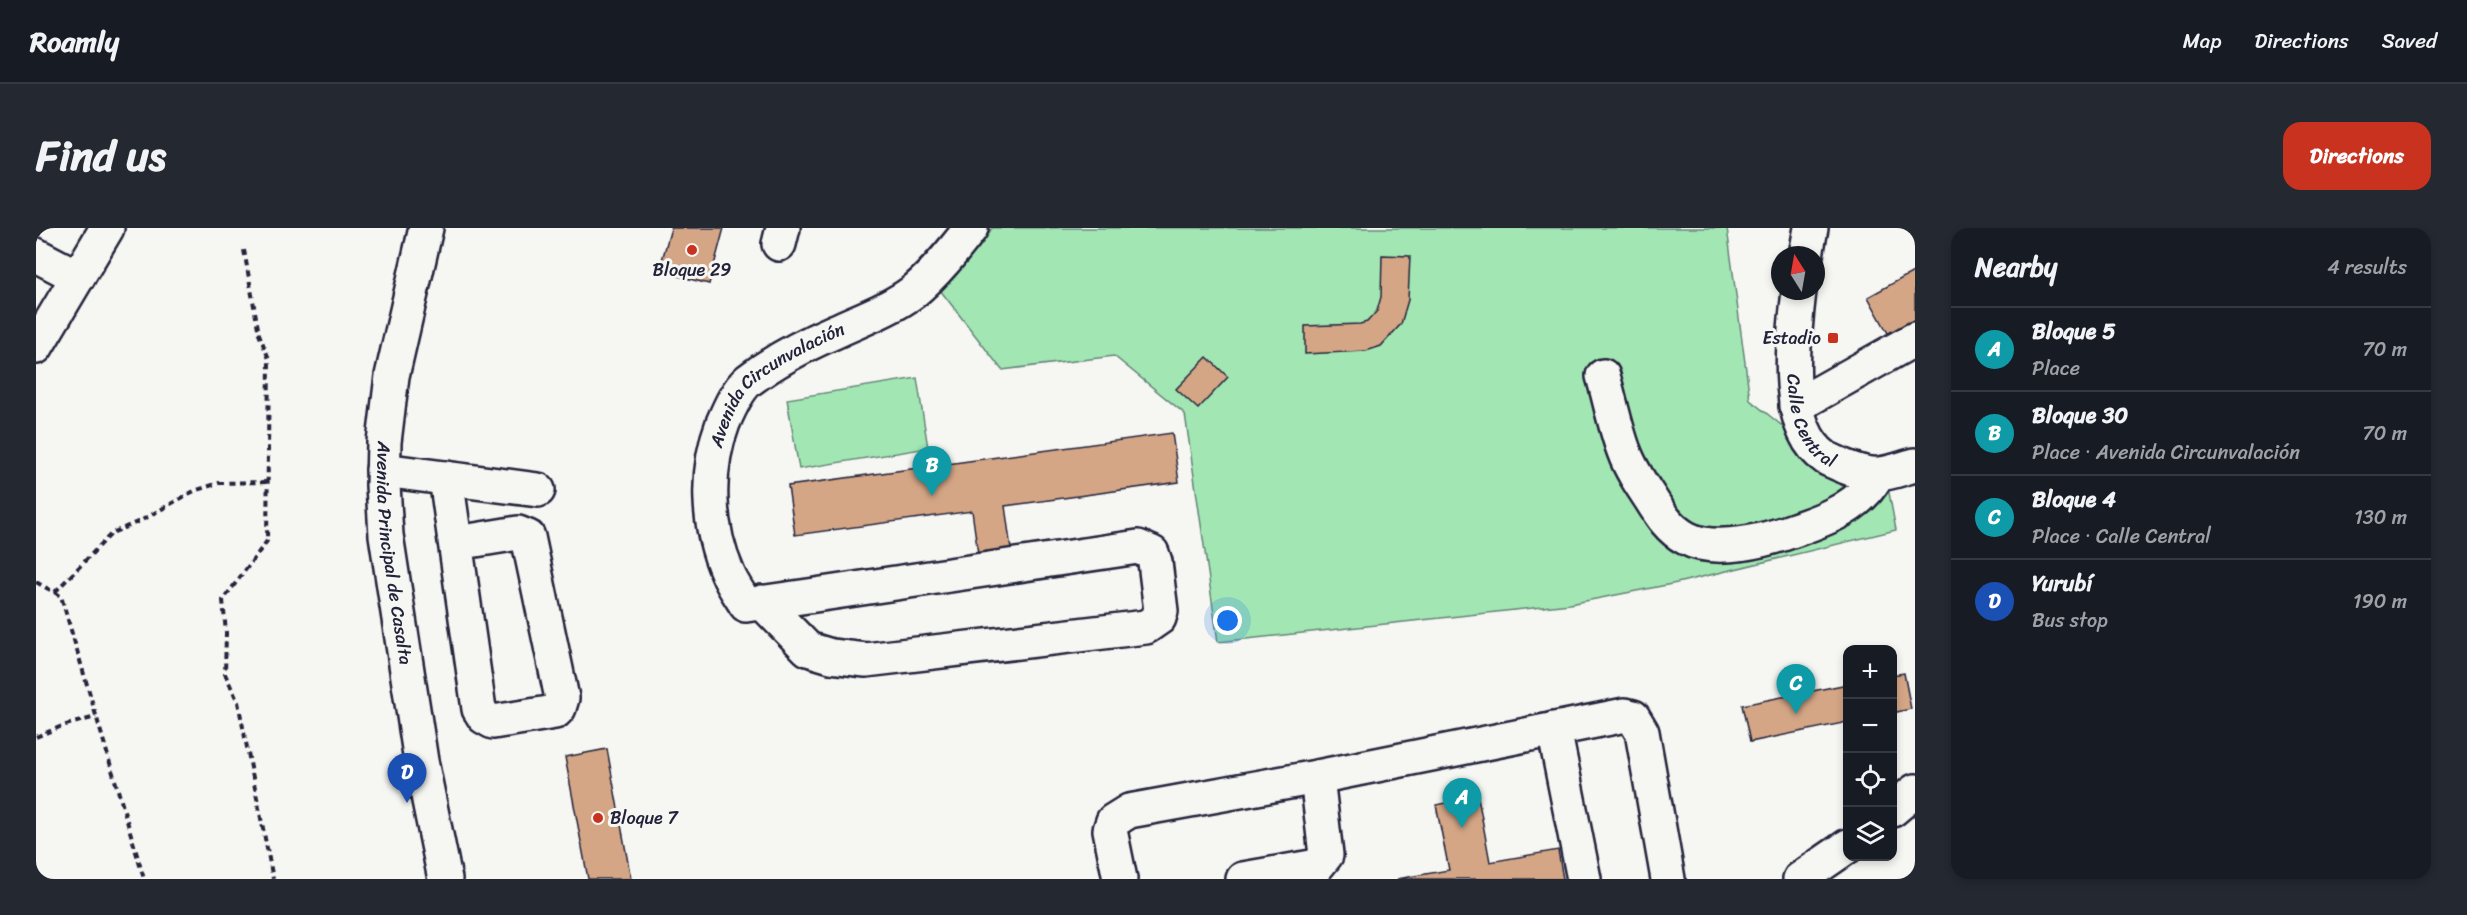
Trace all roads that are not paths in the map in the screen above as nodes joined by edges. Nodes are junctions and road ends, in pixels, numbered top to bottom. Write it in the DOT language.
graph roads {
  1 [pos="107,228"];
  2 [pos="426,228"];
  3 [pos="971,228"];
  4 [pos="1811,228"];
  5 [pos="1808,246"];
  6 [pos="36,255"];
  7 [pos="78,277"];
  8 [pos="1798,300"];
  9 [pos="1915,339"];
  10 [pos="36,347"];
  11 [pos="1603,376"];
  12 [pos="1796,406"];
  13 [pos="1915,465"];
  14 [pos="383,470"];
  15 [pos="1877,475"];
  16 [pos="446,478"];
  17 [pos="538,490"];
  18 [pos="457,543"];
  19 [pos="754,604"];
  20 [pos="1554,729"];
  21 [pos="1317,777"];
  22 [pos="1915,791"];
  23 [pos="1896,807"];
  24 [pos="1843,849"];
  25 [pos="445,879"];
  26 [pos="1120,879"];
  27 [pos="1242,879"];
  28 [pos="1584,879"];
  29 [pos="1668,879"];
  30 [pos="1800,879"];
  1 -- 7 [label="street"];
  2 -- 14 [label="street, Avenida Principal de Casalta"];
  3 -- 19 [label="street, Avenida Circunvalación"];
  4 -- 5 [label="street"];
  6 -- 7 [label="street"];
  7 -- 10 [label="street"];
  8 -- 12 [label="street, Calle Central"];
  9 -- 12 [label="street"];
  11 -- 15 [label="street"];
  12 -- 15 [label="street, Calle Central"];
  13 -- 15 [label="street, Calle Central"];
  14 -- 16 [label="street"];
  14 -- 25 [label="street, Avenida Principal de Casalta"];
  16 -- 17 [label="street"];
  16 -- 18 [label="street"];
  18 -- 18 [label="street"];
  19 -- 19 [label="street, Avenida Circunvalación"];
  20 -- 21 [label="street"];
  20 -- 28 [label="street"];
  20 -- 29 [label="street"];
  21 -- 26 [label="street"];
  21 -- 27 [label="street"];
  22 -- 23 [label="street"];
  24 -- 30 [label="street"];
}
